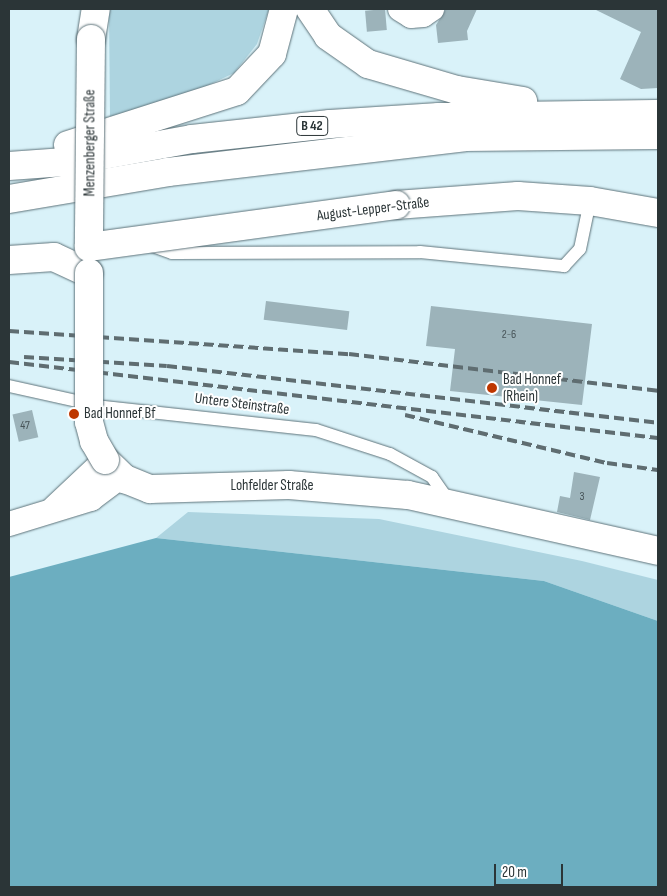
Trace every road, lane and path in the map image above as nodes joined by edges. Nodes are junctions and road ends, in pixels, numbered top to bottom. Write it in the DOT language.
graph roads {
  1 [pos="87,9"];
  2 [pos="96,9"];
  3 [pos="284,9"];
  4 [pos="310,9"];
  5 [pos="400,9"];
  6 [pos="432,9"];
  7 [pos="91,39"];
  8 [pos="618,114"];
  9 [pos="658,114"];
  10 [pos="658,136"];
  11 [pos="402,146"];
  12 [pos="658,147"];
  13 [pos="9,164"];
  14 [pos="9,199"];
  15 [pos="590,201"];
  16 [pos="658,213"];
  17 [pos="130,237"];
  18 [pos="9,260"];
  19 [pos="89,260"];
  20 [pos="9,386"];
  21 [pos="113,468"];
  22 [pos="450,503"];
  23 [pos="9,524"];
  24 [pos="658,551"];
  1 -- 7 [label="main road, Menzenberger Straße"];
  2 -- 7 [label="main road, Menzenberger Straße"];
  3 -- 13 [label="main road"];
  4 -- 8 [label="main road"];
  5 -- 6 [label="street"];
  7 -- 19 [label="main road, Menzenberger Straße, bridge"];
  8 -- 9 [label="main road, B 42"];
  8 -- 13 [label="main road, B 42"];
  10 -- 11 [label="main road, B 42"];
  11 -- 12 [label="main road"];
  11 -- 14 [label="main road, B 42"];
  15 -- 16 [label="main road, August-Lepper-Straße"];
  15 -- 17 [label="lane"];
  15 -- 19 [label="main road, August-Lepper-Straße, bridge"];
  18 -- 19 [label="main road"];
  19 -- 21 [label="main road, bridge"];
  20 -- 22 [label="lane, Untere Steinstraße"];
  21 -- 22 [label="main road, Lohfelder Straße"];
  21 -- 23 [label="street"];
  22 -- 24 [label="main road, Lohfelder Straße"];
}
